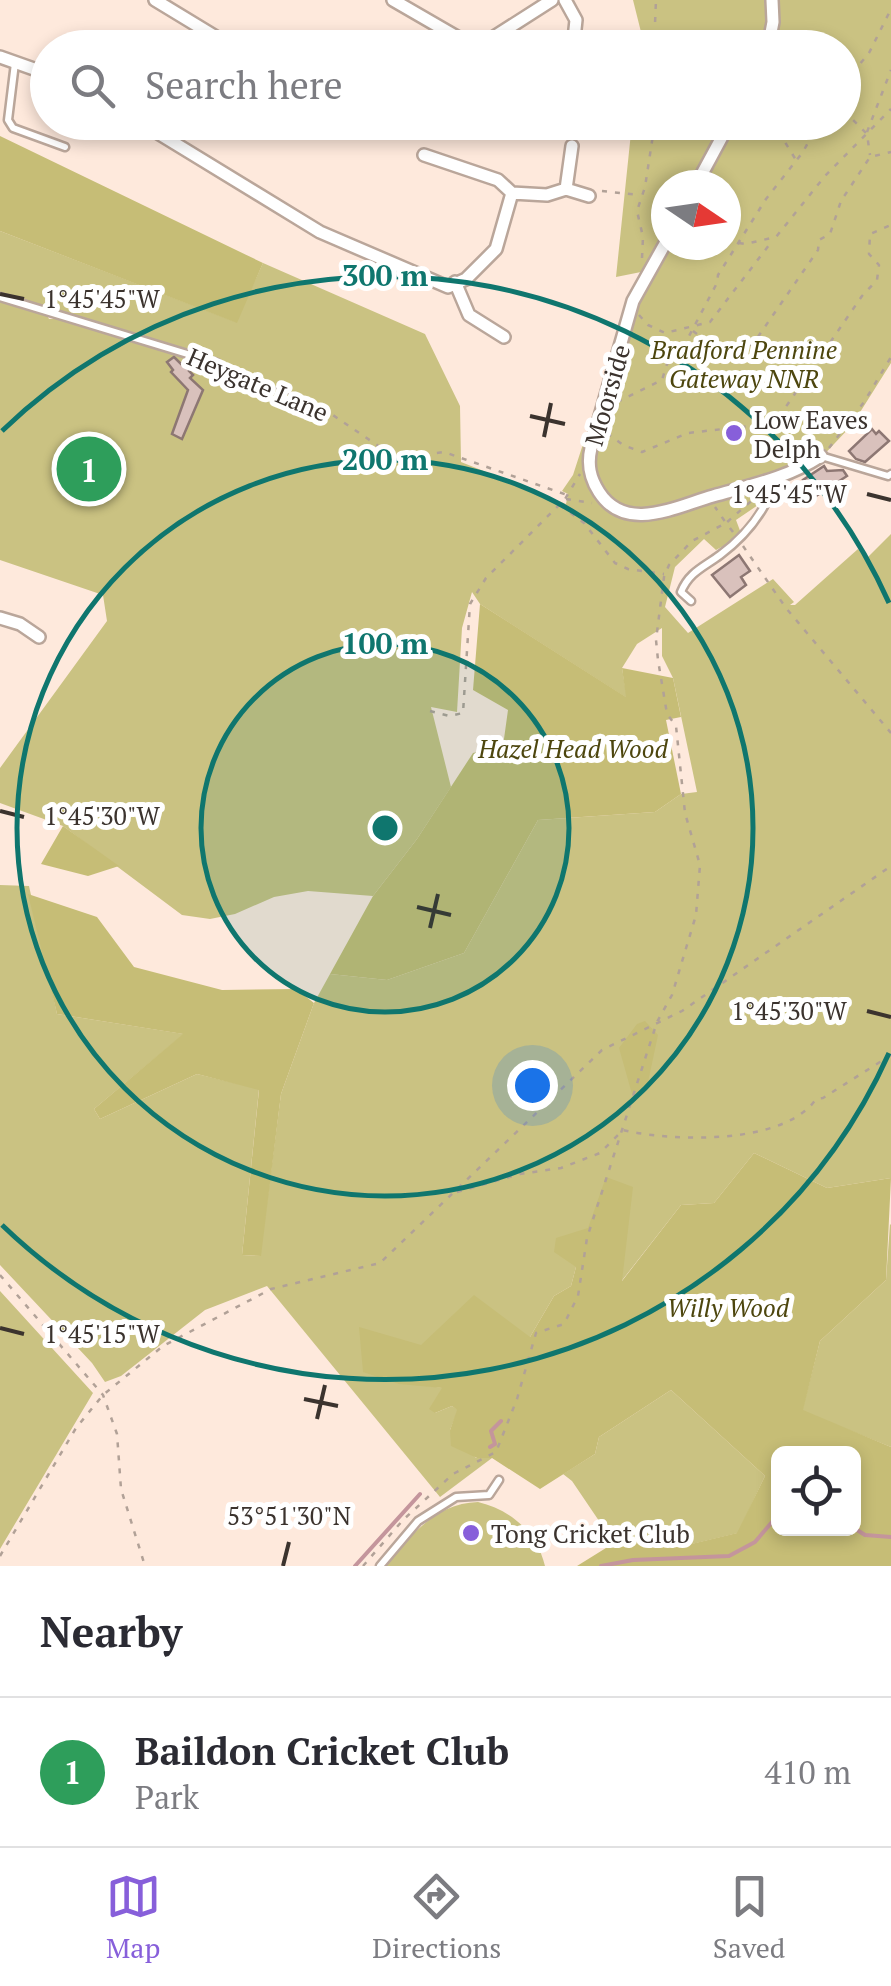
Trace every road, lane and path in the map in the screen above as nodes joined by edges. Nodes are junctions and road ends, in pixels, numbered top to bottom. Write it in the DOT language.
graph roads {
  1 [pos="155,0"];
  2 [pos="393,0"];
  3 [pos="552,0"];
  4 [pos="565,0"];
  5 [pos="656,0"];
  6 [pos="772,0"];
  7 [pos="891,8"];
  8 [pos="204,30"];
  9 [pos="445,30"];
  10 [pos="505,30"];
  11 [pos="575,30"];
  12 [pos="655,30"];
  13 [pos="772,30"];
  14 [pos="0,57"];
  15 [pos="16,63"];
  16 [pos="861,63"];
  17 [pos="30,68"];
  18 [pos="891,70"];
  19 [pos="891,109"];
  20 [pos="861,128"];
  21 [pos="867,134"];
  22 [pos="30,135"];
  23 [pos="44,140"];
  24 [pos="169,140"];
  25 [pos="653,140"];
  26 [pos="720,140"];
  27 [pos="784,140"];
  28 [pos="808,140"];
  29 [pos="572,146"];
  30 [pos="64,148"];
  31 [pos="891,152"];
  32 [pos="424,154"];
  33 [pos="870,157"];
  34 [pos="796,161"];
  35 [pos="704,170"];
  36 [pos="566,189"];
  37 [pos="512,192"];
  38 [pos="589,196"];
  39 [pos="640,196"];
  40 [pos="891,225"];
  41 [pos="776,237"];
  42 [pos="741,239"];
  43 [pos="741,242"];
  44 [pos="655,260"];
  45 [pos="728,260"];
  46 [pos="454,282"];
  47 [pos="638,288"];
  48 [pos="0,297"];
  49 [pos="693,328"];
  50 [pos="504,337"];
  51 [pos="891,357"];
  52 [pos="216,362"];
  53 [pos="599,421"];
  54 [pos="821,456"];
  55 [pos="588,460"];
  56 [pos="891,474"];
  57 [pos="776,480"];
  58 [pos="565,496"];
  59 [pos="708,498"];
  60 [pos="559,504"];
  61 [pos="726,522"];
  62 [pos="738,540"];
  63 [pos="665,574"];
  64 [pos="691,601"];
  65 [pos="0,618"];
  66 [pos="40,637"];
  67 [pos="430,711"];
  68 [pos="891,733"];
  69 [pos="891,866"];
  70 [pos="657,1022"];
  71 [pos="891,1055"];
  72 [pos="623,1130"];
  73 [pos="453,1194"];
  74 [pos="0,1276"];
  75 [pos="103,1395"];
  76 [pos="499,1480"];
  77 [pos="0,1556"];
  78 [pos="145,1566"];
  79 [pos="362,1566"];
  80 [pos="380,1566"];
  1 -- 8 [label="street"];
  2 -- 9 [label="street"];
  3 -- 10 [label="street"];
  4 -- 11 [label="street"];
  5 -- 12 [label="path"];
  6 -- 13 [label="street"];
  7 -- 16 [label="path"];
  14 -- 15 [label="street"];
  15 -- 17 [label="street"];
  15 -- 22 [label="lane"];
  18 -- 21 [label="path"];
  19 -- 21 [label="path"];
  20 -- 21 [label="path"];
  21 -- 33 [label="path"];
  21 -- 41 [label="path"];
  23 -- 30 [label="lane"];
  24 -- 46 [label="street"];
  25 -- 39 [label="path"];
  26 -- 35 [label="street"];
  27 -- 34 [label="path"];
  28 -- 34 [label="path"];
  29 -- 36 [label="street"];
  31 -- 33 [label="path"];
  32 -- 37 [label="street"];
  33 -- 49 [label="path"];
  34 -- 42 [label="path"];
  36 -- 37 [label="street"];
  36 -- 38 [label="street"];
  37 -- 46 [label="street"];
  38 -- 39 [label="path"];
  39 -- 47 [label="path"];
  40 -- 53 [label="path"];
  41 -- 43 [label="path"];
  41 -- 49 [label="path"];
  44 -- 47 [label="street, Moorside"];
  45 -- 49 [label="path"];
  46 -- 50 [label="street"];
  47 -- 49 [label="path"];
  47 -- 53 [label="street, Moorside"];
  48 -- 52 [label="lane, Heygate Lane"];
  49 -- 53 [label="path"];
  51 -- 54 [label="path"];
  52 -- 58 [label="path, Heygate Lane"];
  53 -- 55 [label="street, Moorside"];
  54 -- 56 [label="lane"];
  54 -- 57 [label="street, Moorside"];
  55 -- 58 [label="path"];
  55 -- 59 [label="street, Moorside"];
  57 -- 59 [label="street, Moorside"];
  57 -- 61 [label="path"];
  57 -- 62 [label="lane"];
  58 -- 60 [label="path"];
  59 -- 61 [label="path"];
  60 -- 63 [label="path"];
  60 -- 67 [label="path"];
  61 -- 62 [label="path"];
  61 -- 63 [label="path"];
  62 -- 64 [label="lane"];
  62 -- 68 [label="path"];
  63 -- 70 [label="path"];
  65 -- 66 [label="street"];
  69 -- 70 [label="path"];
  70 -- 72 [label="path"];
  70 -- 73 [label="path"];
  71 -- 72 [label="path"];
  72 -- 73 [label="path"];
  72 -- 79 [label="path"];
  73 -- 75 [label="path"];
  74 -- 75 [label="path"];
  75 -- 77 [label="path"];
  75 -- 78 [label="path"];
  76 -- 80 [label="lane"];
}
